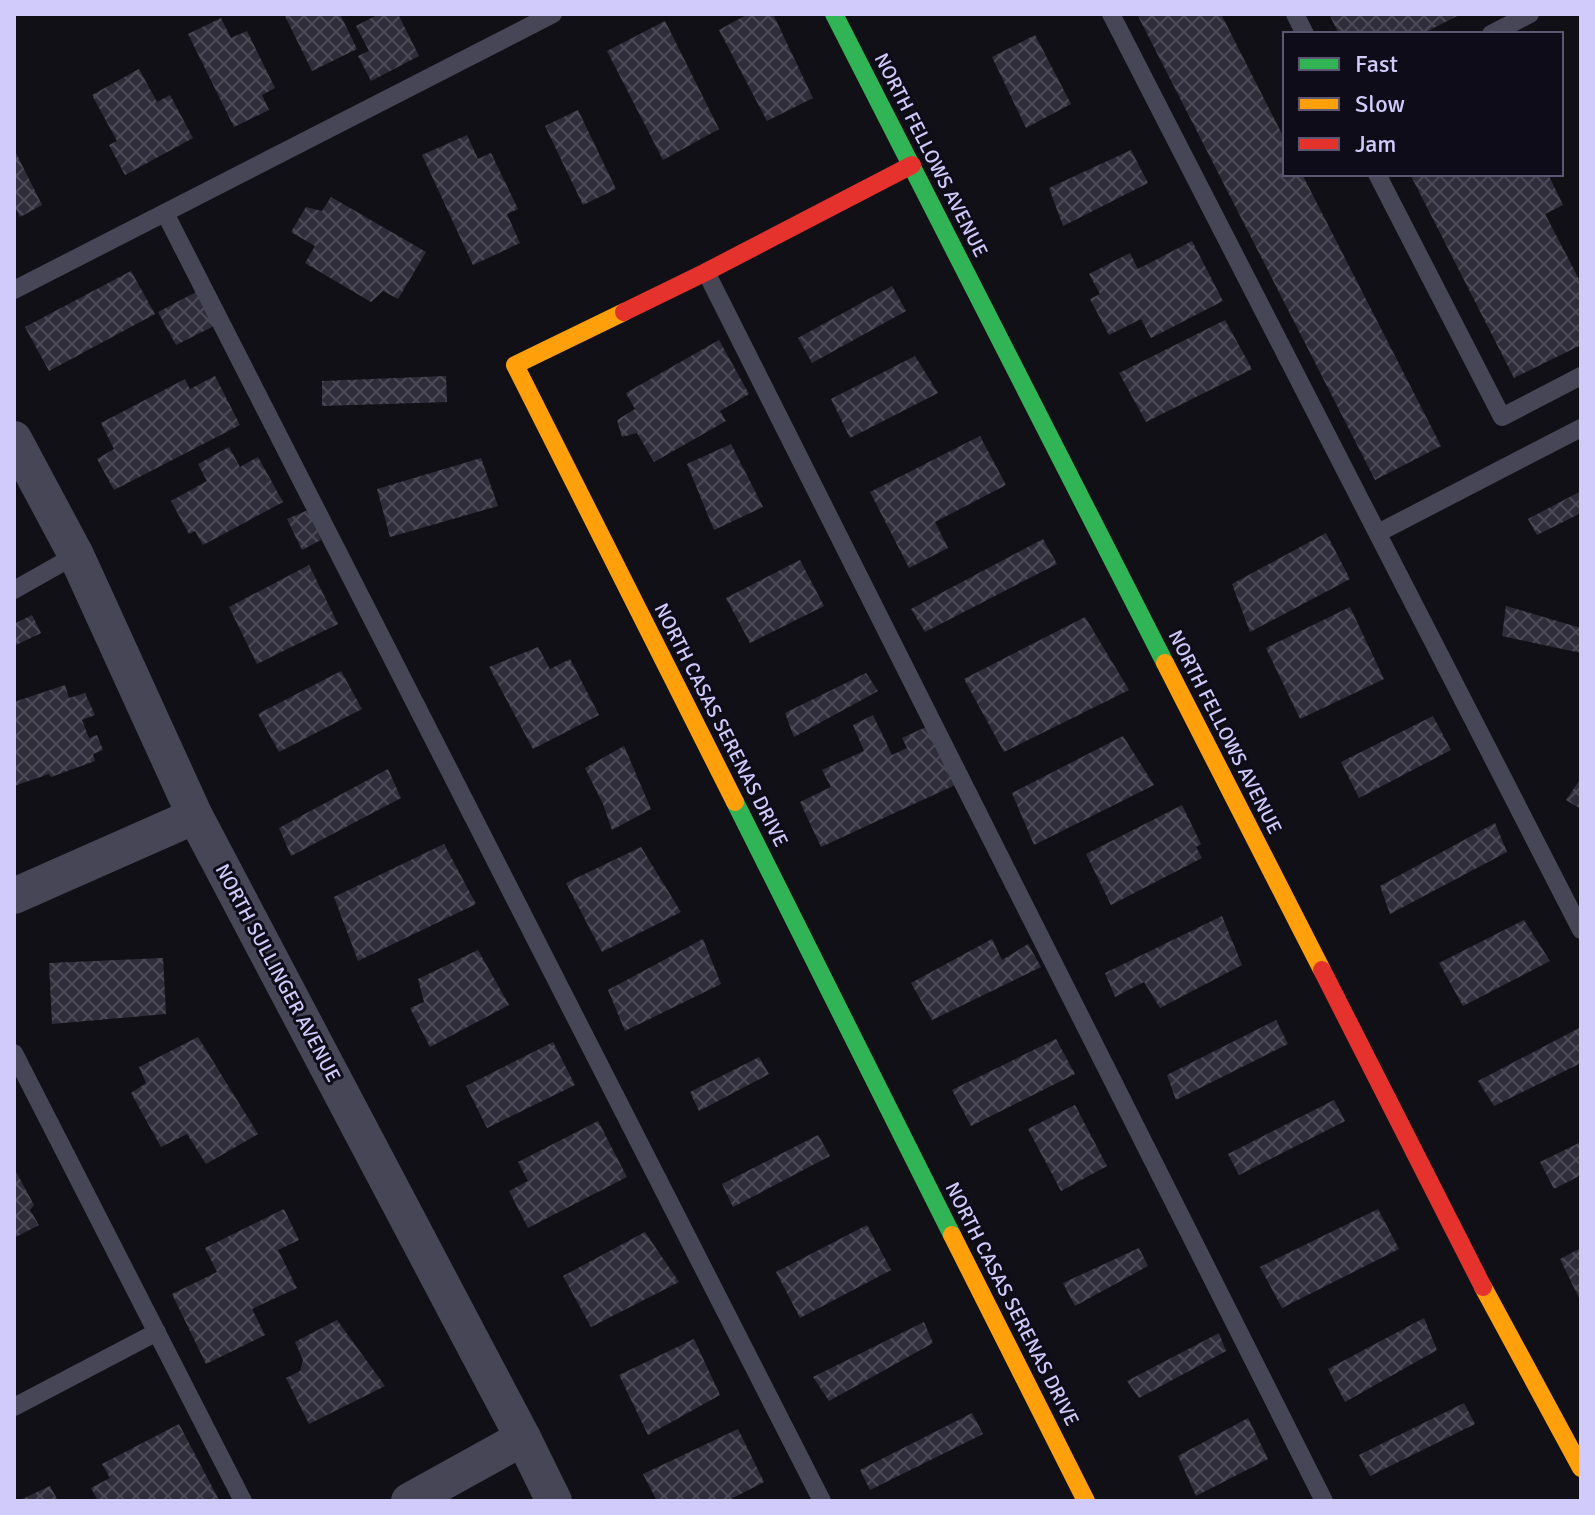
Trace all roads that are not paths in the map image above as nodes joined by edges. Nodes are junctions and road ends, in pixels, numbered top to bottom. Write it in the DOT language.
graph roads {
  1 [pos="553,14"];
  2 [pos="834,14"];
  3 [pos="1111,14"];
  4 [pos="1295,14"];
  5 [pos="1530,14"];
  6 [pos="1304,32"];
  7 [pos="1495,32"];
  8 [pos="912,165"];
  9 [pos="1378,176"];
  10 [pos="165,213"];
  11 [pos="706,272"];
  12 [pos="14,290"];
  13 [pos="1581,376"];
  14 [pos="1581,428"];
  15 [pos="14,439"];
  16 [pos="1378,533"];
  17 [pos="76,555"];
  18 [pos="14,590"];
  19 [pos="195,816"];
  20 [pos="14,896"];
  21 [pos="1581,930"];
  22 [pos="14,1053"];
  23 [pos="157,1332"];
  24 [pos="14,1407"];
  25 [pos="523,1438"];
  26 [pos="1581,1468"];
  27 [pos="243,1501"];
  28 [pos="409,1501"];
  29 [pos="554,1501"];
  30 [pos="822,1501"];
  31 [pos="1086,1501"];
  32 [pos="1324,1501"];
  1 -- 10 [label="lane"];
  2 -- 8 [label="street, NORTH FELLOWS AVENUE"];
  3 -- 16 [label="lane"];
  4 -- 6 [label="lane"];
  5 -- 7 [label="lane"];
  8 -- 11 [label="street, NORTH CASAS SERENAS DRIVE"];
  8 -- 26 [label="street, NORTH FELLOWS AVENUE"];
  9 -- 13 [label="lane"];
  10 -- 12 [label="lane"];
  10 -- 30 [label="lane"];
  11 -- 31 [label="street, NORTH CASAS SERENAS DRIVE"];
  11 -- 32 [label="lane"];
  14 -- 16 [label="lane"];
  15 -- 17 [label="street, NORTH SULLINGER AVENUE"];
  16 -- 21 [label="lane"];
  17 -- 18 [label="lane"];
  17 -- 19 [label="street, NORTH SULLINGER AVENUE"];
  19 -- 20 [label="street"];
  19 -- 25 [label="street, NORTH SULLINGER AVENUE"];
  22 -- 23 [label="lane"];
  23 -- 24 [label="lane"];
  23 -- 27 [label="lane"];
  25 -- 28 [label="street"];
  25 -- 29 [label="street, NORTH SULLINGER AVENUE"];
}
